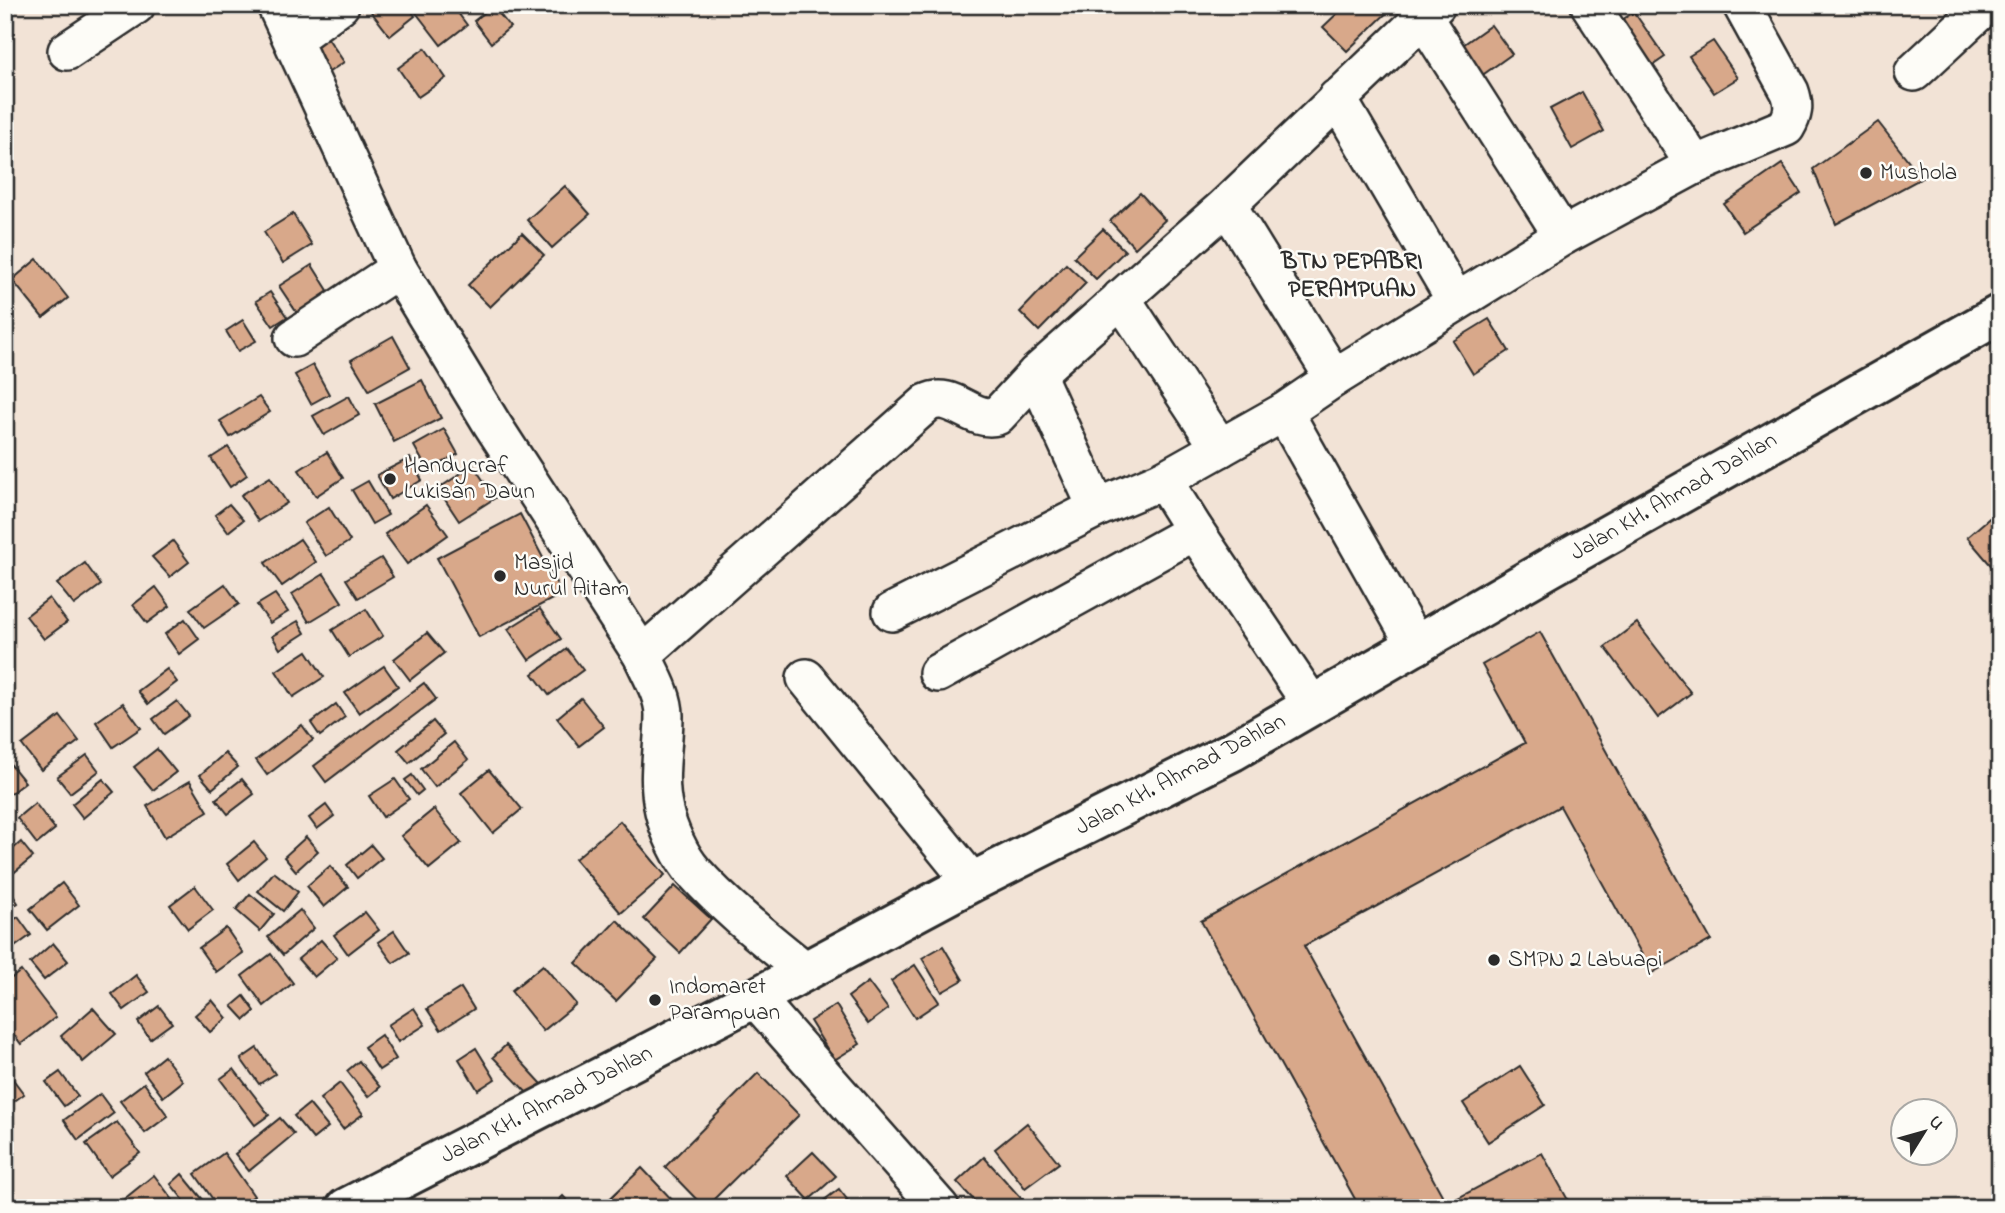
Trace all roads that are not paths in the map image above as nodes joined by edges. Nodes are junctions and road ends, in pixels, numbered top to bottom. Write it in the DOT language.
graph roads {
  1 [pos="136,5"];
  2 [pos="276,5"];
  3 [pos="340,5"];
  4 [pos="1590,5"];
  5 [pos="1742,5"];
  6 [pos="1986,5"];
  7 [pos="1430,11"];
  8 [pos="293,39"];
  9 [pos="67,51"];
  10 [pos="1913,72"];
  11 [pos="1337,98"];
  12 [pos="1695,165"];
  13 [pos="1227,205"];
  14 [pos="1563,236"];
  15 [pos="398,269"];
  16 [pos="1121,298"];
  17 [pos="1456,301"];
  18 [pos="2000,314"];
  19 [pos="294,338"];
  20 [pos="1036,374"];
  21 [pos="1334,378"];
  22 [pos="1284,412"];
  23 [pos="1220,448"];
  24 [pos="1163,480"];
  25 [pos="1097,508"];
  26 [pos="1195,531"];
  27 [pos="892,612"];
  28 [pos="1416,646"];
  29 [pos="642,655"];
  30 [pos="938,673"];
  31 [pos="806,678"];
  32 [pos="1312,705"];
  33 [pos="972,882"];
  34 [pos="805,971"];
  35 [pos="755,998"];
  36 [pos="346,1208"];
  37 [pos="940,1208"];
  1 -- 9 [label="street"];
  2 -- 8 [label="street"];
  3 -- 8 [label="street"];
  4 -- 12 [label="street"];
  5 -- 12 [label="street"];
  6 -- 10 [label="street"];
  7 -- 11 [label="street"];
  7 -- 14 [label="street"];
  8 -- 15 [label="street"];
  11 -- 13 [label="street"];
  11 -- 17 [label="street"];
  12 -- 14 [label="street"];
  13 -- 16 [label="street"];
  13 -- 21 [label="street"];
  14 -- 17 [label="street"];
  15 -- 19 [label="street"];
  15 -- 29 [label="street"];
  16 -- 20 [label="street"];
  16 -- 23 [label="street"];
  17 -- 21 [label="street"];
  18 -- 28 [label="street, Jalan KH. Ahmad Dahlan"];
  20 -- 25 [label="street"];
  20 -- 29 [label="street"];
  21 -- 22 [label="street"];
  22 -- 23 [label="street"];
  22 -- 28 [label="street"];
  23 -- 24 [label="street"];
  24 -- 25 [label="street"];
  24 -- 26 [label="street"];
  25 -- 27 [label="street"];
  26 -- 30 [label="street"];
  26 -- 32 [label="street"];
  28 -- 32 [label="street, Jalan KH. Ahmad Dahlan"];
  29 -- 34 [label="street"];
  31 -- 33 [label="street"];
  32 -- 33 [label="street, Jalan KH. Ahmad Dahlan"];
  33 -- 34 [label="street, Jalan KH. Ahmad Dahlan"];
  34 -- 35 [label="street, Jalan KH. Ahmad Dahlan"];
  35 -- 36 [label="street, Jalan KH. Ahmad Dahlan"];
  35 -- 37 [label="street"];
}
